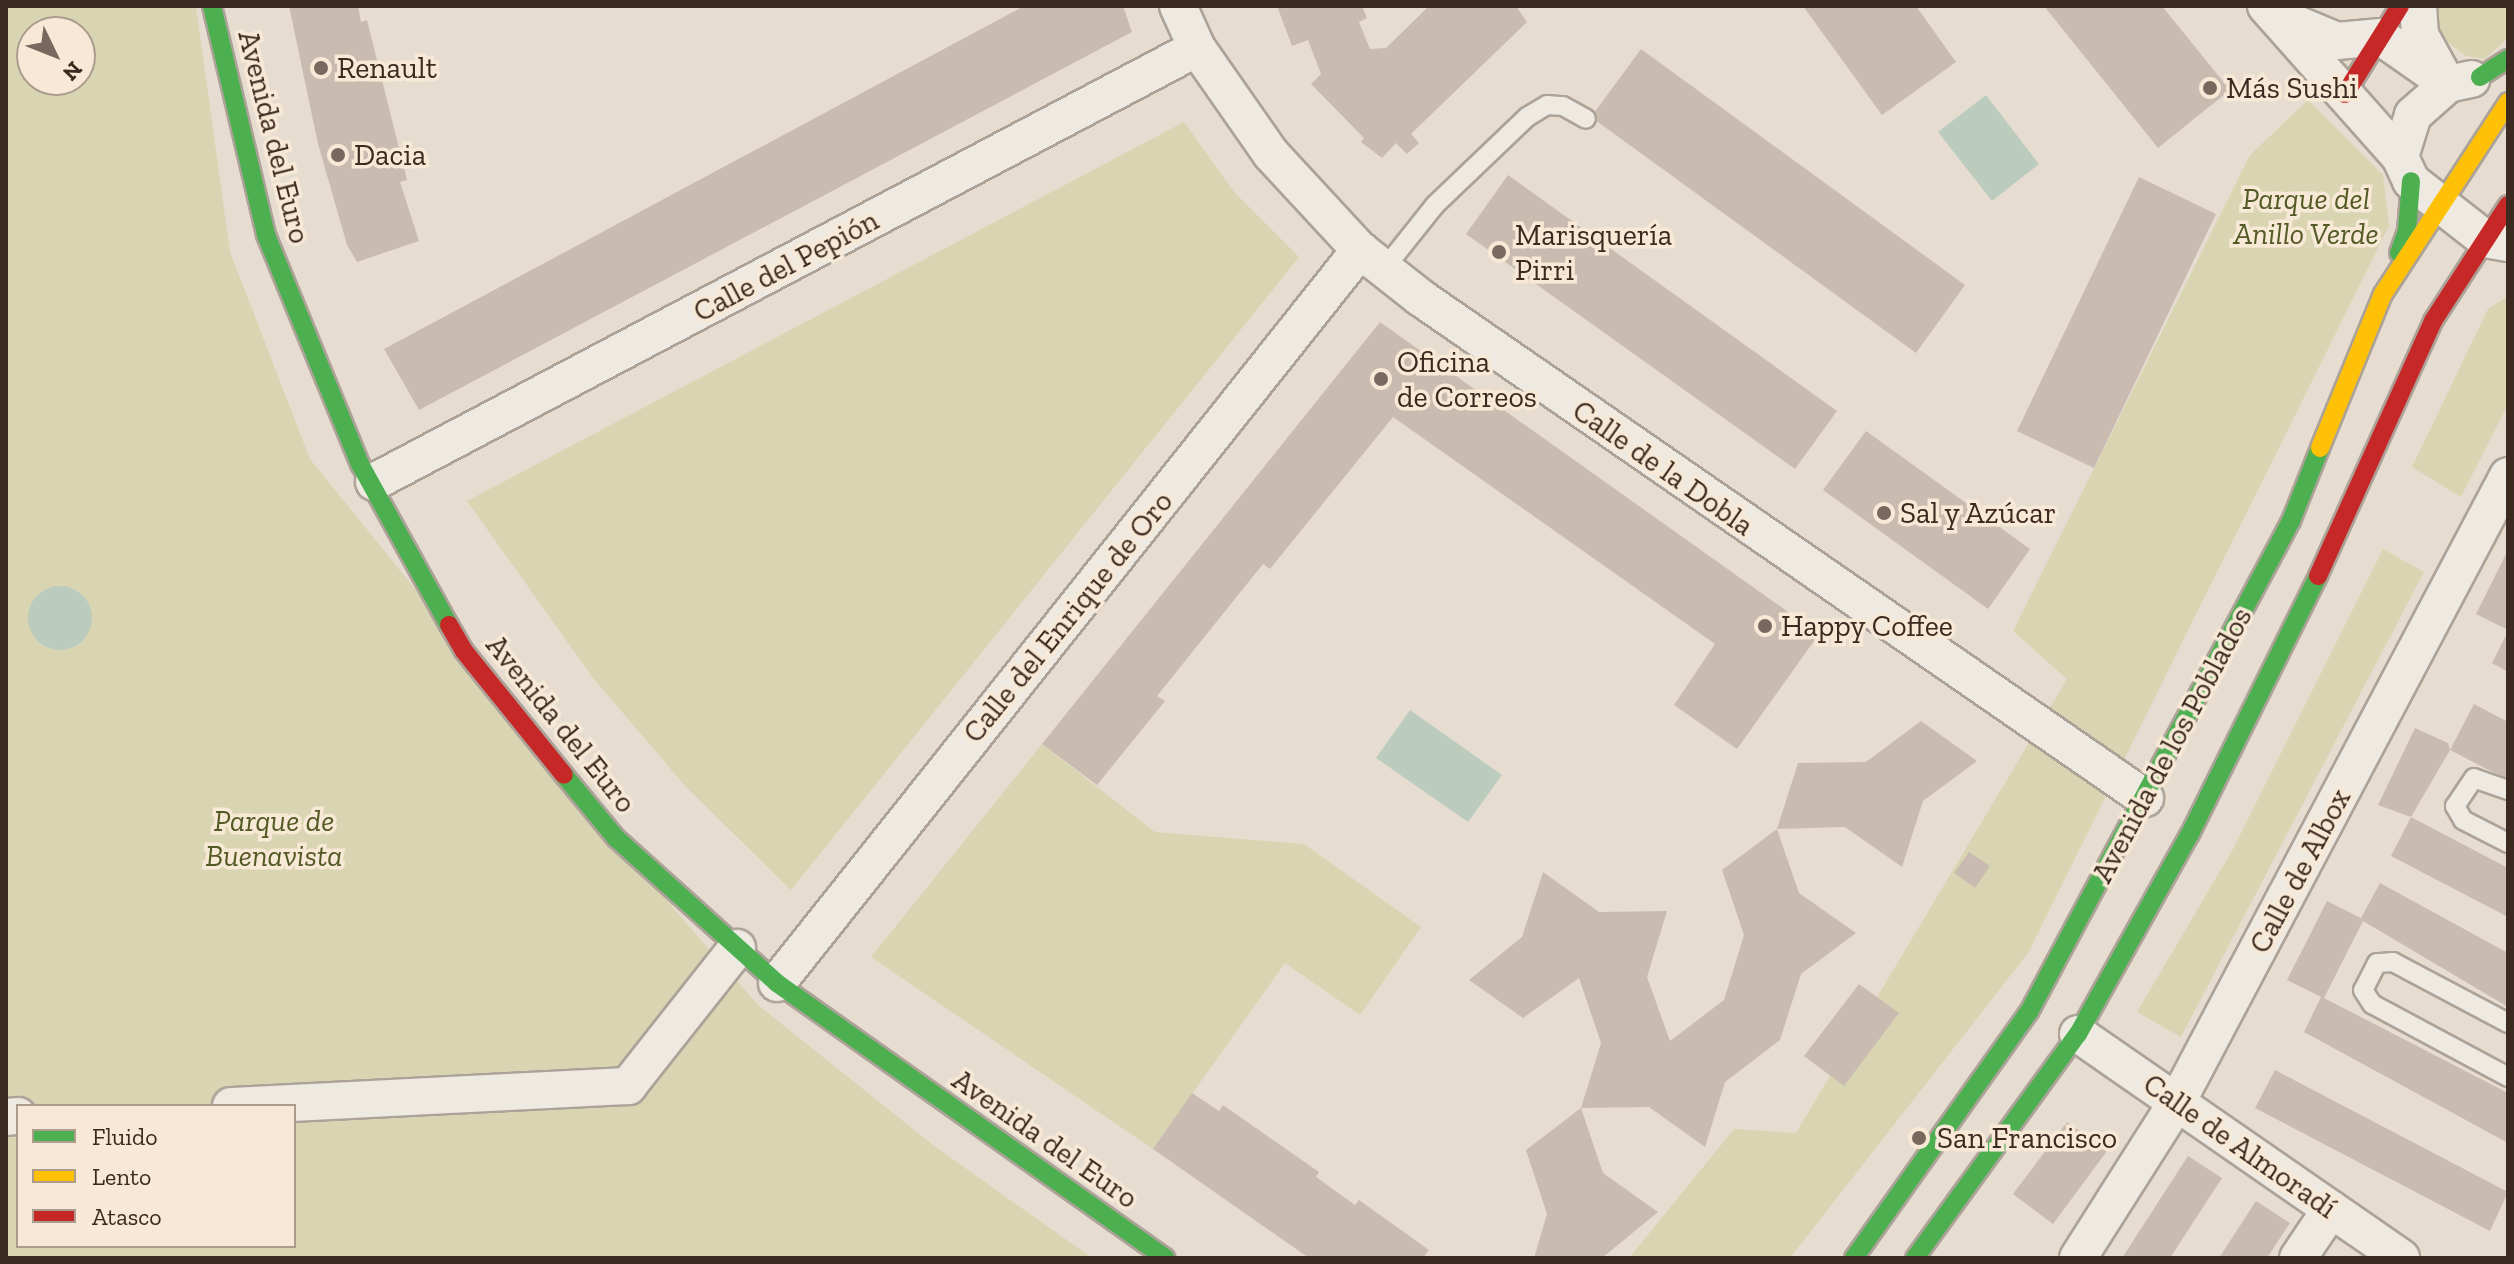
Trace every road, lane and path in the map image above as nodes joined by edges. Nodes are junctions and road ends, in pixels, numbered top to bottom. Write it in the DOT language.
graph roads {
  1 [pos="212,6"];
  2 [pos="1178,6"];
  3 [pos="2400,6"];
  4 [pos="2418,6"];
  5 [pos="2271,10"];
  6 [pos="2381,37"];
  7 [pos="1197,48"];
  8 [pos="2486,79"];
  9 [pos="2345,94"];
  10 [pos="2508,102"];
  11 [pos="1586,119"];
  12 [pos="2405,169"];
  13 [pos="2440,203"];
  14 [pos="2508,205"];
  15 [pos="2493,251"];
  16 [pos="1372,260"];
  17 [pos="2383,294"];
  18 [pos="2433,321"];
  19 [pos="2508,476"];
  20 [pos="374,482"];
  21 [pos="2508,790"];
  22 [pos="2145,798"];
  23 [pos="2508,843"];
  24 [pos="737,948"];
  25 [pos="777,983"];
  26 [pos="2508,1023"];
  27 [pos="2078,1034"];
  28 [pos="2508,1077"];
  29 [pos="2177,1102"];
  30 [pos="271,1104"];
  31 [pos="2331,1209"];
  32 [pos="1165,1258"];
  33 [pos="1854,1258"];
  34 [pos="1915,1258"];
  35 [pos="2078,1258"];
  36 [pos="2298,1258"];
  37 [pos="2401,1258"];
  1 -- 20 [label="main road, Avenida del Euro"];
  2 -- 7 [label="street, Calle de la Dobla"];
  3 -- 6 [label="main road"];
  4 -- 8 [label="street"];
  5 -- 6 [label="street"];
  5 -- 9 [label="street"];
  6 -- 8 [label="street"];
  6 -- 9 [label="main road"];
  7 -- 16 [label="street, Calle de la Dobla"];
  7 -- 20 [label="street, Calle del Pepión"];
  8 -- 12 [label="street"];
  9 -- 12 [label="street"];
  10 -- 13 [label="main road, Avenida de los Poblados"];
  11 -- 16 [label="lane"];
  12 -- 13 [label="street"];
  12 -- 17 [label="main road"];
  13 -- 15 [label="street"];
  13 -- 17 [label="main road, Avenida de los Poblados"];
  14 -- 15 [label="main road, Avenida de los Poblados"];
  15 -- 18 [label="main road"];
  15 -- 18 [label="main road, Avenida de los Poblados"];
  16 -- 22 [label="street, Calle de la Dobla"];
  16 -- 25 [label="street, Calle del Enrique de Oro"];
  17 -- 22 [label="main road, Avenida de los Poblados"];
  18 -- 27 [label="main road, Avenida de los Poblados"];
  19 -- 29 [label="street, Calle de Albox"];
  20 -- 24 [label="main road, Avenida del Euro"];
  21 -- 23 [label="lane"];
  22 -- 33 [label="main road, Avenida de los Poblados"];
  24 -- 25 [label="main road, Avenida del Euro"];
  24 -- 30 [label="street"];
  25 -- 32 [label="main road, Avenida del Euro"];
  26 -- 28 [label="lane"];
  27 -- 29 [label="street, Calle de Almoradí"];
  27 -- 34 [label="main road, Avenida de los Poblados"];
  29 -- 31 [label="street, Calle de Almoradí"];
  29 -- 35 [label="street, Calle de Albox"];
  31 -- 36 [label="street"];
  31 -- 37 [label="street, Calle de Almoradí"];
}
